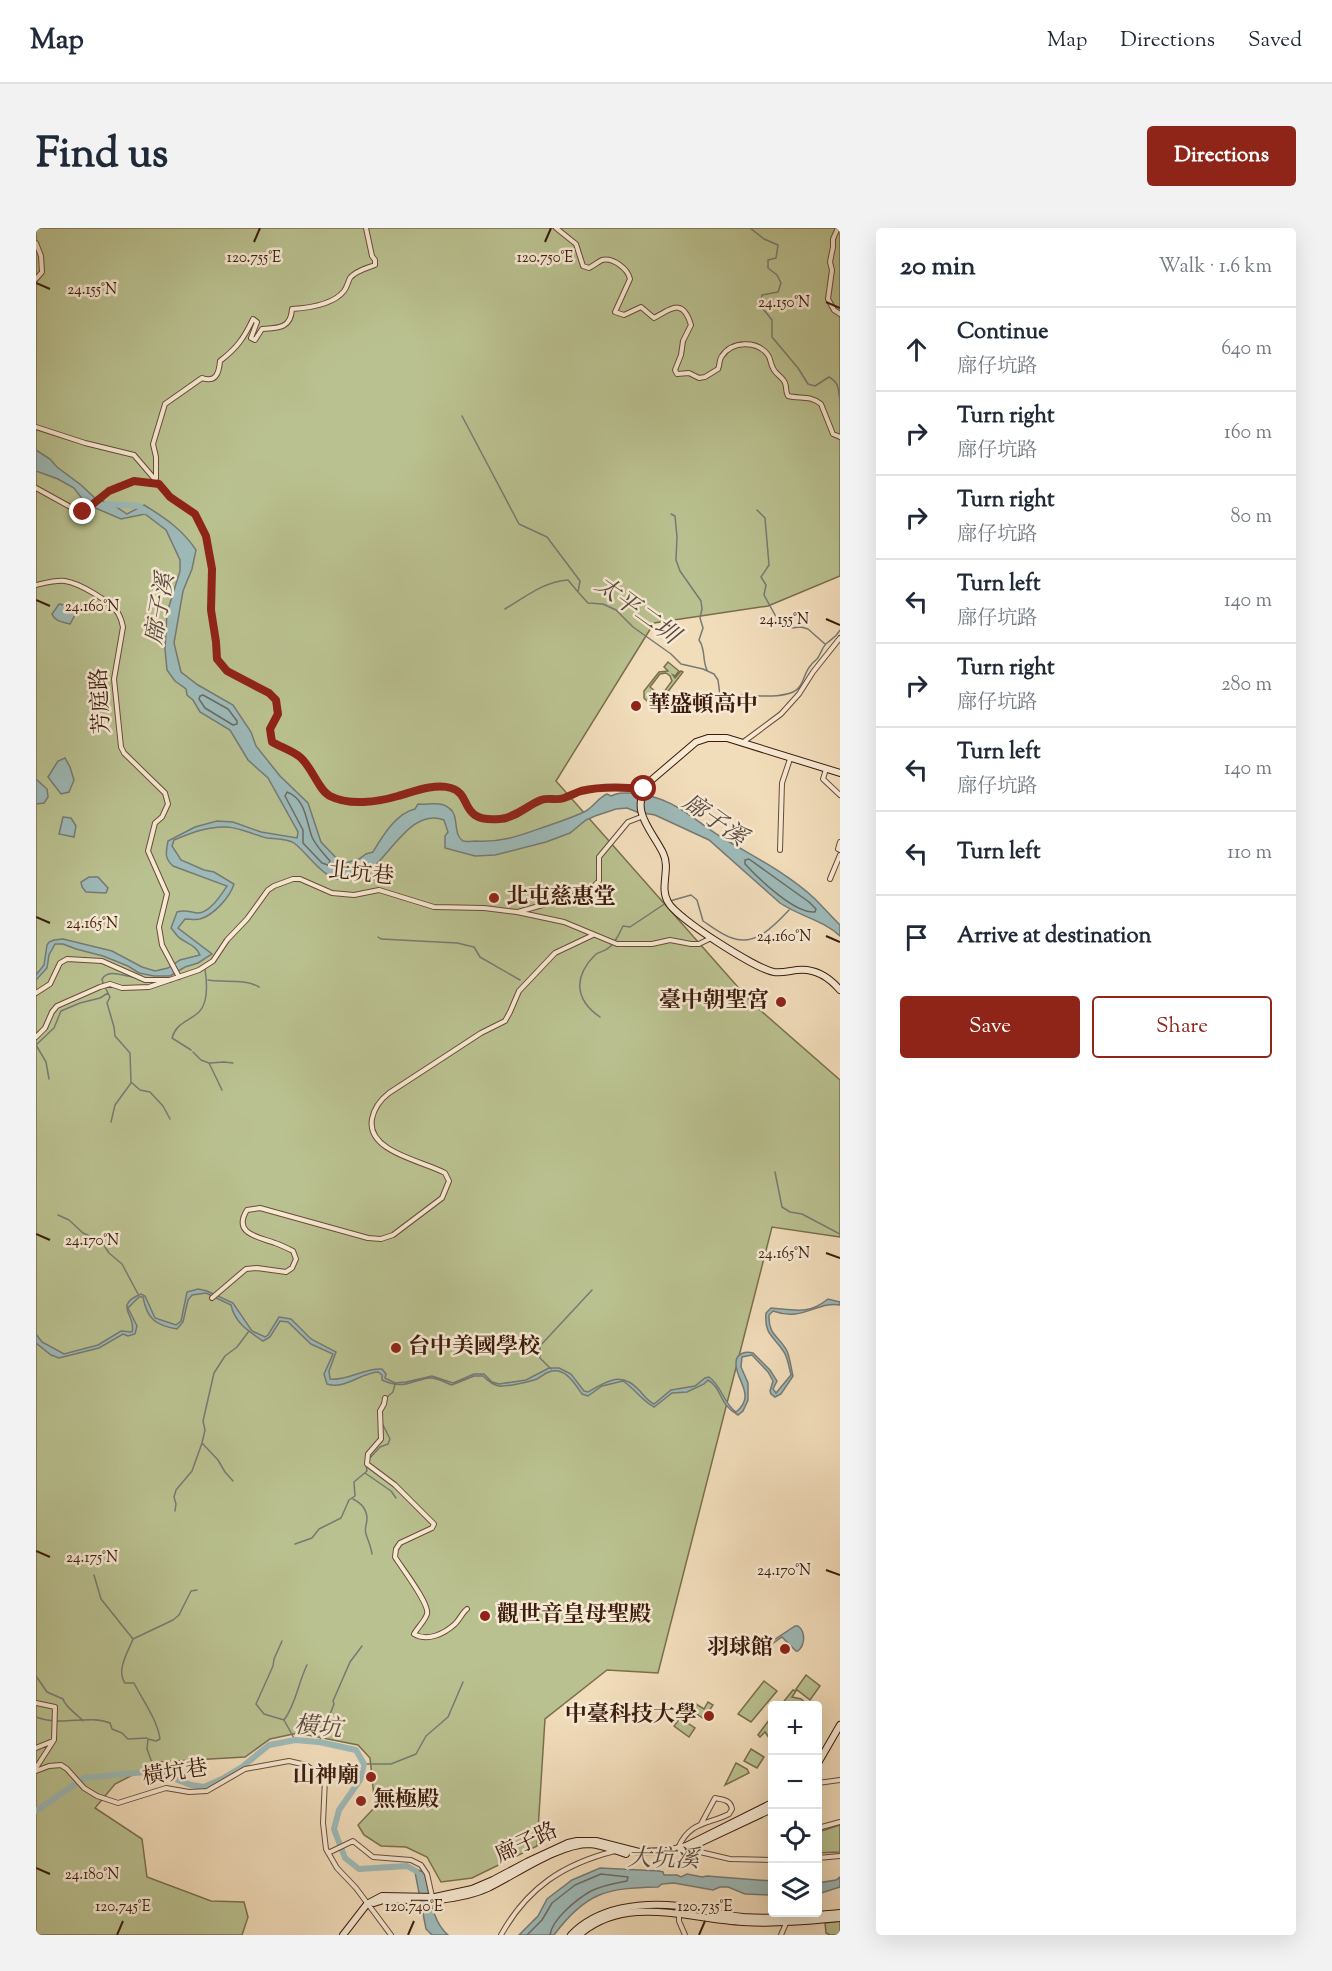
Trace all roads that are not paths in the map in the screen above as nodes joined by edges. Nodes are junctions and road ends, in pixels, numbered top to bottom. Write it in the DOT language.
graph roads {
  1 [pos="366,228"];
  2 [pos="556,228"];
  3 [pos="838,228"];
  4 [pos="36,243"];
  5 [pos="36,279"];
  6 [pos="840,314"];
  7 [pos="36,427"];
  8 [pos="840,437"];
  9 [pos="156,479"];
  10 [pos="159,484"];
  11 [pos="36,488"];
  12 [pos="36,585"];
  13 [pos="840,638"];
  14 [pos="742,742"];
  15 [pos="790,759"];
  16 [pos="826,769"];
  17 [pos="840,773"];
  18 [pos="644,790"];
  19 [pos="840,795"];
  20 [pos="641,816"];
  21 [pos="840,842"];
  22 [pos="780,850"];
  23 [pos="840,850"];
  24 [pos="840,855"];
  25 [pos="830,879"];
  26 [pos="517,912"];
  27 [pos="593,935"];
  28 [pos="712,938"];
  29 [pos="179,977"];
  30 [pos="171,980"];
  31 [pos="839,988"];
  32 [pos="36,993"];
  33 [pos="36,1037"];
  34 [pos="212,1298"];
  35 [pos="385,1398"];
  36 [pos="467,1609"];
  37 [pos="36,1703"];
  38 [pos="840,1718"];
  39 [pos="840,1725"];
  40 [pos="837,1735"];
  41 [pos="54,1740"];
  42 [pos="36,1748"];
  43 [pos="822,1748"];
  44 [pos="822,1757"];
  45 [pos="36,1770"];
  46 [pos="840,1780"];
  47 [pos="822,1782"];
  48 [pos="768,1805"];
  49 [pos="768,1811"];
  50 [pos="840,1822"];
  51 [pos="701,1824"];
  52 [pos="822,1827"];
  53 [pos="682,1849"];
  54 [pos="616,1851"];
  55 [pos="328,1853"];
  56 [pos="840,1856"];
  57 [pos="822,1858"];
  58 [pos="768,1860"];
  59 [pos="432,1899"];
  60 [pos="367,1904"];
  61 [pos="680,1913"];
  62 [pos="840,1913"];
  63 [pos="840,1918"];
  64 [pos="787,1920"];
  65 [pos="343,1935"];
  66 [pos="391,1935"];
  67 [pos="501,1935"];
  68 [pos="571,1935"];
  69 [pos="579,1935"];
  70 [pos="685,1935"];
  71 [pos="781,1935"];
  1 -- 9 [label="street"];
  2 -- 8 [label="street"];
  3 -- 6 [label="street"];
  4 -- 5 [label="street"];
  7 -- 9 [label="street"];
  9 -- 10 [label="street"];
  10 -- 11 [label="street"];
  10 -- 18 [label="street"];
  12 -- 29 [label="street, 芳庭路"];
  13 -- 14 [label="street"];
  14 -- 15 [label="main road"];
  14 -- 18 [label="main road"];
  15 -- 16 [label="main road"];
  15 -- 22 [label="street"];
  16 -- 17 [label="main road"];
  16 -- 19 [label="street"];
  18 -- 20 [label="main road"];
  20 -- 26 [label="street, 北坑巷"];
  20 -- 28 [label="main road"];
  21 -- 23 [label="street"];
  24 -- 25 [label="street"];
  26 -- 27 [label="street, 北坑巷"];
  26 -- 29 [label="street, 北坑巷"];
  27 -- 28 [label="street, 北坑巷"];
  27 -- 34 [label="street"];
  28 -- 31 [label="main road"];
  29 -- 30 [label="street, 北坑巷"];
  30 -- 32 [label="street, 北坑巷"];
  30 -- 33 [label="street, 北坑巷"];
  35 -- 36 [label="street"];
  37 -- 41 [label="street"];
  38 -- 43 [label="main road"];
  39 -- 40 [label="main road"];
  40 -- 44 [label="main road"];
  41 -- 42 [label="street"];
  41 -- 45 [label="street"];
  45 -- 55 [label="street, 橫坑巷"];
  46 -- 47 [label="street"];
  48 -- 53 [label="main road, 廍子路"];
  49 -- 53 [label="main road, 廍子路"];
  50 -- 52 [label="street"];
  51 -- 51 [label="street"];
  51 -- 53 [label="street"];
  53 -- 54 [label="main road, 廍子路"];
  53 -- 58 [label="street"];
  53 -- 59 [label="main road, 廍子路"];
  54 -- 59 [label="main road, 廍子路"];
  54 -- 67 [label="street"];
  55 -- 59 [label="street"];
  55 -- 60 [label="street, 橫坑巷"];
  56 -- 57 [label="street"];
  59 -- 60 [label="main road"];
  60 -- 65 [label="main road"];
  60 -- 66 [label="street, 橫坑巷"];
  61 -- 64 [label="main road"];
  61 -- 69 [label="main road"];
  61 -- 70 [label="street"];
  62 -- 64 [label="main road"];
  63 -- 64 [label="main road"];
  64 -- 68 [label="main road"];
  64 -- 71 [label="street"];
}
